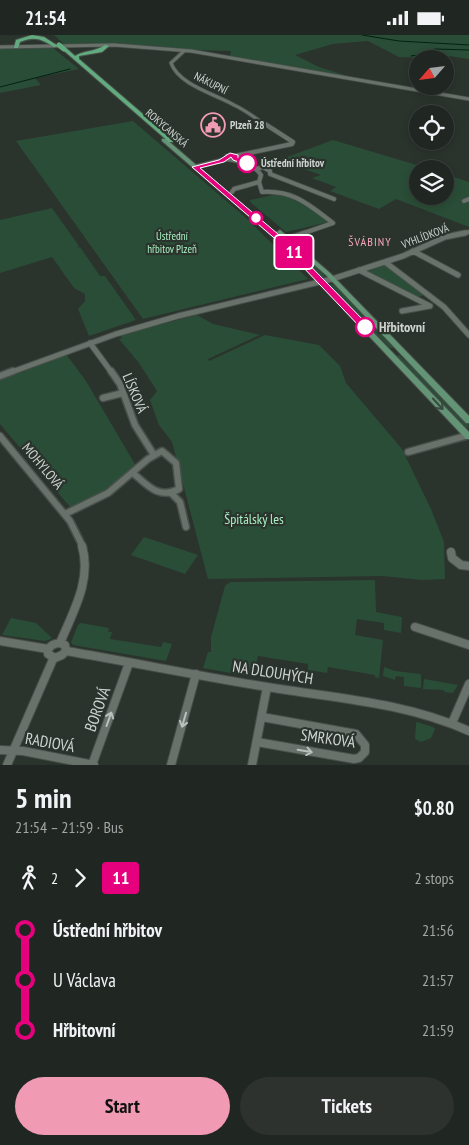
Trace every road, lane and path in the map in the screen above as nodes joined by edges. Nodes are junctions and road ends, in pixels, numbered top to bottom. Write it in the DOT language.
graph roads {
  1 [pos="34,35"];
  2 [pos="44,35"];
  3 [pos="49,35"];
  4 [pos="28,37"];
  5 [pos="107,46"];
  6 [pos="0,47"];
  7 [pos="16,47"];
  8 [pos="61,47"];
  9 [pos="185,51"];
  10 [pos="98,52"];
  11 [pos="77,61"];
  12 [pos="82,69"];
  13 [pos="469,99"];
  14 [pos="164,140"];
  15 [pos="171,141"];
  16 [pos="235,157"];
  17 [pos="198,167"];
  18 [pos="256,169"];
  19 [pos="259,182"];
  20 [pos="232,192"];
  21 [pos="334,199"];
  22 [pos="469,199"];
  23 [pos="464,201"];
  24 [pos="469,233"];
  25 [pos="290,237"];
  26 [pos="412,251"];
  27 [pos="385,262"];
  28 [pos="359,270"];
  29 [pos="458,275"];
  30 [pos="332,279"];
  31 [pos="322,281"];
  32 [pos="402,311"];
  33 [pos="469,335"];
  34 [pos="90,343"];
  35 [pos="0,376"];
  36 [pos="123,393"];
  37 [pos="103,398"];
  38 [pos="469,421"];
  39 [pos="0,436"];
  40 [pos="468,436"];
  41 [pos="408,452"];
  42 [pos="154,455"];
  43 [pos="132,473"];
  44 [pos="172,494"];
  45 [pos="64,514"];
  46 [pos="186,527"];
  47 [pos="451,552"];
  48 [pos="469,566"];
  49 [pos="415,627"];
  50 [pos="0,641"];
  51 [pos="60,643"];
  52 [pos="469,645"];
  53 [pos="48,649"];
  54 [pos="67,652"];
  55 [pos="54,657"];
  56 [pos="129,663"];
  57 [pos="196,675"];
  58 [pos="469,684"];
  59 [pos="267,687"];
  60 [pos="262,717"];
  61 [pos="452,723"];
  62 [pos="469,731"];
  63 [pos="257,742"];
  64 [pos="0,750"];
  65 [pos="14,751"];
  66 [pos="7,765"];
  67 [pos="93,765"];
  68 [pos="171,765"];
  69 [pos="252,765"];
  1 -- 4 [label="highway"];
  2 -- 8 [label="highway"];
  3 -- 8 [label="highway"];
  4 -- 7 [label="highway"];
  4 -- 8 [label="highway"];
  5 -- 7 [label="street"];
  5 -- 9 [label="street"];
  5 -- 10 [label="highway"];
  6 -- 7 [label="street"];
  8 -- 10 [label="highway"];
  8 -- 11 [label="highway"];
  8 -- 12 [label="highway"];
  9 -- 13 [label="street"];
  9 -- 16 [label="street, NÁKUPNÍ"];
  10 -- 11 [label="highway"];
  11 -- 12 [label="highway"];
  12 -- 14 [label="highway, ROKYCANSKÁ"];
  12 -- 15 [label="highway, ROKYCANSKÁ"];
  14 -- 17 [label="main road, ROKYCANSKÁ"];
  15 -- 17 [label="main road, ROKYCANSKÁ"];
  16 -- 17 [label="street"];
  16 -- 18 [label="street"];
  17 -- 20 [label="main road, ROKYCANSKÁ"];
  17 -- 31 [label="main road, ROKYCANSKÁ"];
  18 -- 19 [label="street"];
  18 -- 21 [label="street"];
  19 -- 20 [label="street"];
  19 -- 25 [label="street"];
  20 -- 30 [label="main road, ROKYCANSKÁ"];
  22 -- 23 [label="street"];
  24 -- 26 [label="street, VYHLÍDKOVÁ"];
  26 -- 27 [label="street, VYHLÍDKOVÁ"];
  26 -- 29 [label="street"];
  27 -- 28 [label="street, VYHLÍDKOVÁ"];
  27 -- 33 [label="street"];
  28 -- 30 [label="street, VYHLÍDKOVÁ"];
  28 -- 32 [label="street"];
  30 -- 31 [label="street, VYHLÍDKOVÁ"];
  30 -- 38 [label="main road, ROKYCANSKÁ"];
  31 -- 34 [label="street"];
  31 -- 40 [label="main road, ROKYCANSKÁ, one-way"];
  34 -- 35 [label="street"];
  34 -- 36 [label="street, LÍSKOVÁ"];
  36 -- 37 [label="street"];
  36 -- 42 [label="street, LÍSKOVÁ"];
  39 -- 45 [label="street, MOHYLOVÁ"];
  40 -- 41 [label="street"];
  42 -- 43 [label="street"];
  42 -- 44 [label="street"];
  43 -- 44 [label="street"];
  43 -- 45 [label="street"];
  44 -- 46 [label="street"];
  45 -- 51 [label="street, MOHYLOVÁ"];
  47 -- 48 [label="street"];
  49 -- 52 [label="street"];
  50 -- 53 [label="street"];
  51 -- 53 [label="street"];
  51 -- 54 [label="street"];
  53 -- 55 [label="street"];
  54 -- 55 [label="street"];
  54 -- 56 [label="street, NA DLOUHÝCH"];
  55 -- 65 [label="street"];
  56 -- 57 [label="street, NA DLOUHÝCH"];
  67 -- 56 [label="street, BOROVÁ, one-way"];
  57 -- 59 [label="street, NA DLOUHÝCH"];
  57 -- 68 [label="street, one-way"];
  58 -- 61 [label="street"];
  59 -- 60 [label="street"];
  59 -- 61 [label="street, NA DLOUHÝCH"];
  60 -- 63 [label="street"];
  63 -- 60 [label="street, SMRKOVÁ, one-way"];
  61 -- 62 [label="street, NA DLOUHÝCH"];
  63 -- 69 [label="street"];
  64 -- 65 [label="street, RADIOVÁ"];
  65 -- 66 [label="street"];
  65 -- 67 [label="street, RADIOVÁ"];
}
